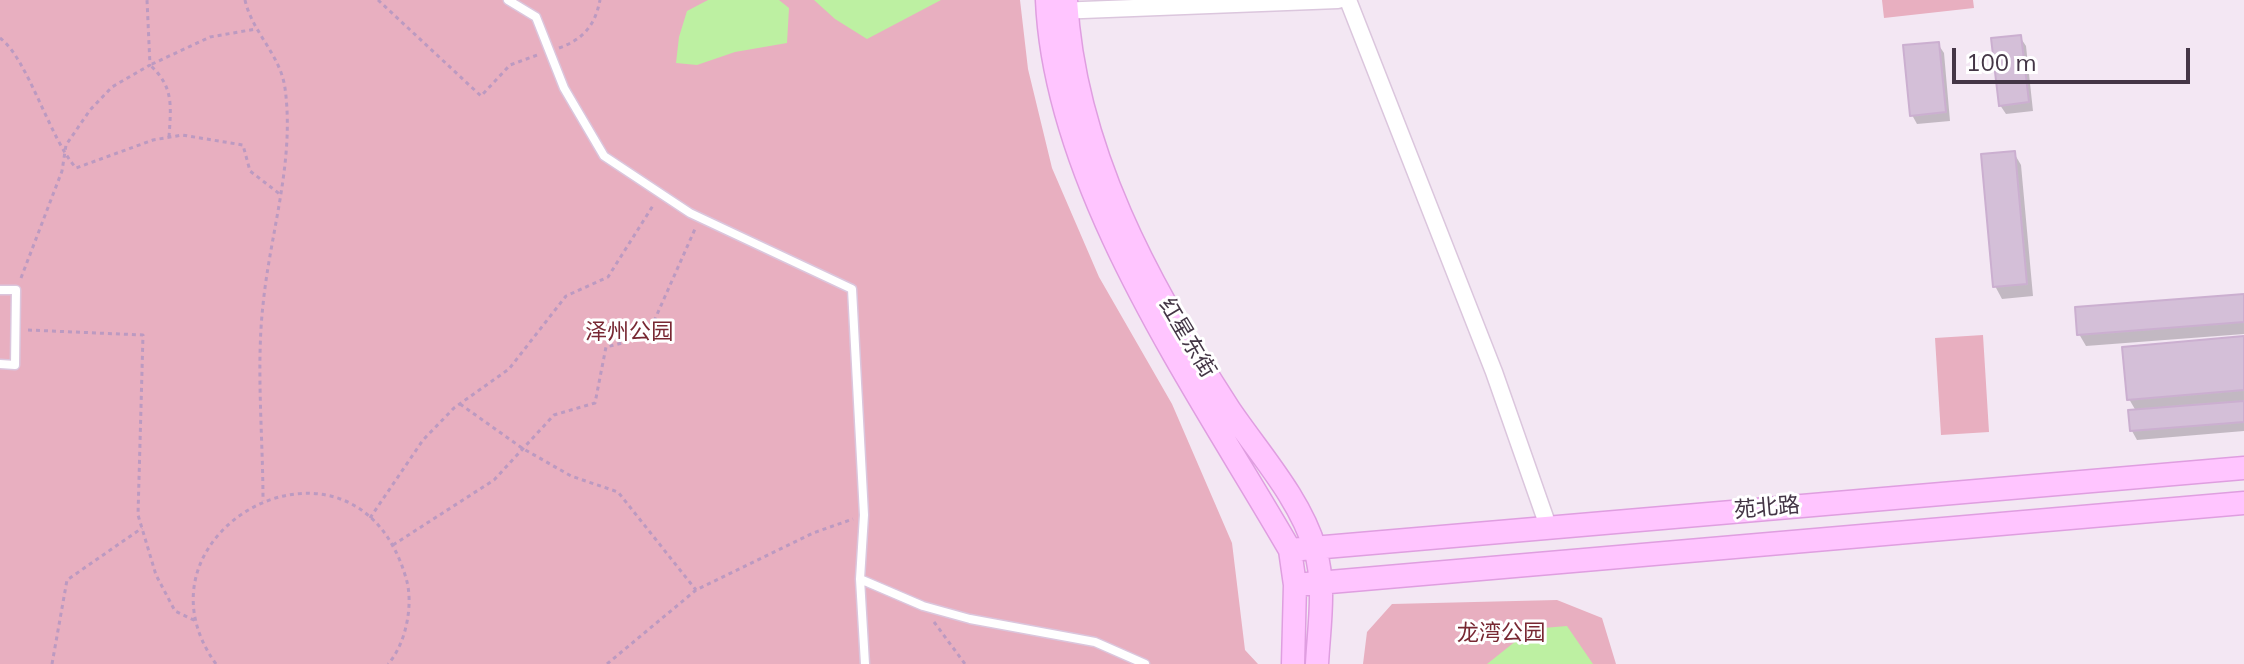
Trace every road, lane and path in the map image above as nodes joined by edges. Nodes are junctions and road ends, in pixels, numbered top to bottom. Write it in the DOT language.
graph roads {
  1 [pos="147,0"];
  2 [pos="245,0"];
  3 [pos="378,0"];
  4 [pos="508,0"];
  5 [pos="600,0"];
  6 [pos="1338,0"];
  7 [pos="1348,0"];
  8 [pos="1057,5"];
  9 [pos="258,29"];
  10 [pos="0,38"];
  11 [pos="549,51"];
  12 [pos="150,65"];
  13 [pos="169,137"];
  14 [pos="65,155"];
  15 [pos="661,194"];
  16 [pos="281,195"];
  17 [pos="700,217"];
  18 [pos="0,290"];
  19 [pos="16,290"];
  20 [pos="15,329"];
  21 [pos="0,364"];
  22 [pos="460,404"];
  23 [pos="522,448"];
  24 [pos="2244,468"];
  25 [pos="263,501"];
  26 [pos="2244,503"];
  27 [pos="864,515"];
  28 [pos="370,518"];
  29 [pos="1548,526"];
  30 [pos="142,528"];
  31 [pos="393,545"];
  32 [pos="1315,547"];
  33 [pos="1290,550"];
  34 [pos="860,579"];
  35 [pos="1321,583"];
  36 [pos="1295,585"];
  37 [pos="696,590"];
  38 [pos="923,606"];
  39 [pos="198,622"];
  40 [pos="52,664"];
  41 [pos="216,664"];
  42 [pos="388,664"];
  43 [pos="607,664"];
  44 [pos="865,664"];
  45 [pos="965,664"];
  46 [pos="1145,664"];
  47 [pos="1293,664"];
  48 [pos="1317,664"];
  1 -- 12 [label="path"];
  2 -- 9 [label="path"];
  3 -- 11 [label="path"];
  4 -- 11 [label="lane"];
  5 -- 11 [label="path"];
  6 -- 8 [label="street"];
  7 -- 29 [label="street"];
  8 -- 32 [label="main road, 红星东街"];
  8 -- 33 [label="main road, 红星东街"];
  9 -- 12 [label="path"];
  9 -- 16 [label="path"];
  10 -- 14 [label="path"];
  11 -- 15 [label="lane"];
  12 -- 13 [label="path"];
  12 -- 14 [label="path"];
  13 -- 14 [label="path"];
  13 -- 16 [label="path"];
  14 -- 19 [label="path"];
  15 -- 17 [label="lane"];
  15 -- 22 [label="path"];
  16 -- 25 [label="path"];
  17 -- 23 [label="path"];
  17 -- 27 [label="lane"];
  18 -- 19 [label="lane"];
  19 -- 20 [label="lane"];
  20 -- 21 [label="lane"];
  20 -- 30 [label="path"];
  22 -- 23 [label="path"];
  22 -- 28 [label="path"];
  23 -- 31 [label="path"];
  23 -- 37 [label="path"];
  24 -- 29 [label="main road, 苑北路"];
  25 -- 28 [label="path"];
  25 -- 39 [label="path"];
  26 -- 35 [label="main road, 苑北路"];
  27 -- 34 [label="lane"];
  27 -- 37 [label="path"];
  28 -- 31 [label="path"];
  29 -- 32 [label="main road, 苑北路"];
  30 -- 39 [label="path"];
  30 -- 40 [label="path"];
  31 -- 42 [label="path"];
  32 -- 33 [label="main road, 苑北路"];
  32 -- 35 [label="main road, 红星东街"];
  33 -- 36 [label="main road, 红星东街"];
  34 -- 38 [label="lane"];
  34 -- 44 [label="lane"];
  35 -- 36 [label="main road, 苑北路"];
  35 -- 48 [label="main road, 红星东街"];
  36 -- 47 [label="main road, 红星东街"];
  37 -- 43 [label="path"];
  38 -- 45 [label="path"];
  38 -- 46 [label="lane"];
  39 -- 41 [label="path"];
}
